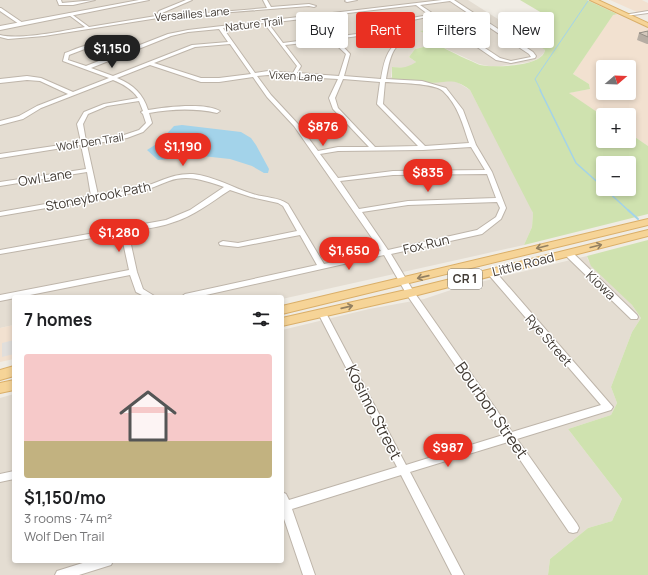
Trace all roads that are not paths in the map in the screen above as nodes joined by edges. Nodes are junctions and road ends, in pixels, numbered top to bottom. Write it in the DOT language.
graph roads {
  1 [pos="59,0"];
  2 [pos="93,0"];
  3 [pos="148,0"];
  4 [pos="190,0"];
  5 [pos="265,0"];
  6 [pos="356,0"];
  7 [pos="451,0"];
  8 [pos="593,0"];
  9 [pos="604,0"];
  10 [pos="347,1"];
  11 [pos="416,4"];
  12 [pos="314,6"];
  13 [pos="0,9"];
  14 [pos="270,9"];
  15 [pos="348,12"];
  16 [pos="428,12"];
  17 [pos="469,12"];
  18 [pos="648,12"];
  19 [pos="70,14"];
  20 [pos="635,14"];
  21 [pos="626,15"];
  22 [pos="158,17"];
  23 [pos="423,17"];
  24 [pos="296,19"];
  25 [pos="648,19"];
  26 [pos="265,22"];
  27 [pos="21,23"];
  28 [pos="648,25"];
  29 [pos="490,26"];
  30 [pos="87,27"];
  31 [pos="0,28"];
  32 [pos="221,28"];
  33 [pos="0,36"];
  34 [pos="348,36"];
  35 [pos="296,42"];
  36 [pos="231,43"];
  37 [pos="283,44"];
  38 [pos="95,46"];
  39 [pos="342,48"];
  40 [pos="395,48"];
  41 [pos="480,48"];
  42 [pos="149,63"];
  43 [pos="85,68"];
  44 [pos="294,74"];
  45 [pos="255,75"];
  46 [pos="112,78"];
  47 [pos="341,78"];
  48 [pos="0,81"];
  49 [pos="382,81"];
  50 [pos="444,89"];
  51 [pos="73,94"];
  52 [pos="142,99"];
  53 [pos="217,111"];
  54 [pos="144,112"];
  55 [pos="0,123"];
  56 [pos="85,143"];
  57 [pos="473,145"];
  58 [pos="423,148"];
  59 [pos="374,149"];
  60 [pos="316,153"];
  61 [pos="0,156"];
  62 [pos="90,170"];
  63 [pos="489,172"];
  64 [pos="336,180"];
  65 [pos="0,184"];
  66 [pos="230,187"];
  67 [pos="95,198"];
  68 [pos="500,200"];
  69 [pos="358,211"];
  70 [pos="0,214"];
  71 [pos="648,222"];
  72 [pos="124,230"];
  73 [pos="302,232"];
  74 [pos="648,233"];
  75 [pos="223,243"];
  76 [pos="0,252"];
  77 [pos="568,253"];
  78 [pos="387,254"];
  79 [pos="322,267"];
  80 [pos="133,272"];
  81 [pos="491,272"];
  82 [pos="404,281"];
  83 [pos="410,293"];
  84 [pos="15,295"];
  85 [pos="148,295"];
  86 [pos="194,295"];
  87 [pos="12,296"];
  88 [pos="0,298"];
  89 [pos="284,310"];
  90 [pos="322,313"];
  91 [pos="634,317"];
  92 [pos="284,322"];
  93 [pos="12,372"];
  94 [pos="0,375"];
  95 [pos="12,385"];
  96 [pos="0,388"];
  97 [pos="510,437"];
  98 [pos="404,470"];
  99 [pos="12,475"];
  100 [pos="0,478"];
  101 [pos="284,504"];
  102 [pos="284,507"];
  103 [pos="573,528"];
  104 [pos="100,563"];
  105 [pos="61,575"];
  106 [pos="309,575"];
  107 [pos="458,575"];
  1 -- 2 [label="street"];
  3 -- 19 [label="street"];
  4 -- 22 [label="street"];
  5 -- 14 [label="street"];
  6 -- 10 [label="street"];
  7 -- 11 [label="street, Nature Trail"];
  7 -- 17 [label="street"];
  8 -- 21 [label="main road"];
  9 -- 20 [label="main road"];
  11 -- 15 [label="street, Nature Trail"];
  11 -- 16 [label="street"];
  12 -- 14 [label="street, Versailles Lane"];
  13 -- 27 [label="street"];
  14 -- 22 [label="street, Versailles Lane"];
  18 -- 20 [label="street"];
  19 -- 27 [label="street"];
  19 -- 30 [label="street"];
  20 -- 21 [label="street"];
  20 -- 25 [label="main road"];
  21 -- 28 [label="main road"];
  22 -- 30 [label="street, Versailles Lane"];
  23 -- 34 [label="street"];
  24 -- 26 [label="street, Nature Trail"];
  26 -- 32 [label="street, Nature Trail"];
  26 -- 37 [label="street"];
  27 -- 31 [label="street"];
  29 -- 41 [label="street"];
  30 -- 33 [label="street, Versailles Lane"];
  32 -- 36 [label="street, Bourbon Street"];
  32 -- 43 [label="street, Nature Trail"];
  35 -- 37 [label="street"];
  36 -- 42 [label="street"];
  36 -- 45 [label="street, Bourbon Street"];
  37 -- 44 [label="street"];
  38 -- 43 [label="street"];
  39 -- 47 [label="street"];
  40 -- 49 [label="street"];
  42 -- 45 [label="street, Vixen Lane"];
  42 -- 46 [label="street"];
  43 -- 46 [label="street"];
  44 -- 45 [label="street, Vixen Lane"];
  44 -- 47 [label="street, Vixen Lane"];
  45 -- 60 [label="street, Bourbon Street"];
  46 -- 51 [label="street"];
  46 -- 52 [label="street"];
  47 -- 49 [label="street, Vixen Lane"];
  47 -- 59 [label="street"];
  48 -- 51 [label="street"];
  49 -- 50 [label="street, Vixen Lane"];
  49 -- 58 [label="street"];
  50 -- 57 [label="street, Fox Run"];
  51 -- 55 [label="street"];
  52 -- 54 [label="street, Wolf Den Trail"];
  52 -- 56 [label="street"];
  53 -- 54 [label="street"];
  54 -- 56 [label="street, Wolf Den Trail"];
  56 -- 61 [label="street, Wolf Den Trail"];
  56 -- 62 [label="street"];
  57 -- 58 [label="street"];
  57 -- 63 [label="street, Fox Run"];
  58 -- 59 [label="street"];
  59 -- 60 [label="street"];
  60 -- 64 [label="street, Bourbon Street"];
  62 -- 65 [label="street, Owl Lane"];
  62 -- 67 [label="street"];
  63 -- 64 [label="street"];
  63 -- 68 [label="street, Fox Run"];
  64 -- 69 [label="street, Bourbon Street"];
  66 -- 67 [label="street, Stoneybrook Path"];
  66 -- 72 [label="street"];
  66 -- 73 [label="street, Stoneybrook Path"];
  67 -- 70 [label="street, Stoneybrook Path"];
  68 -- 69 [label="street"];
  68 -- 78 [label="street, Fox Run"];
  69 -- 78 [label="street, Bourbon Street"];
  71 -- 82 [label="main road, Little Road / CR 1, one-way"];
  72 -- 76 [label="street"];
  72 -- 80 [label="street"];
  73 -- 75 [label="street"];
  73 -- 79 [label="street, Stoneybrook Path"];
  77 -- 74 [label="main road, Little Road / CR 1, one-way"];
  77 -- 81 [label="main road, Little Road / CR 1"];
  77 -- 91 [label="street, Kiowa"];
  78 -- 79 [label="street, Fox Run"];
  78 -- 82 [label="street, Bourbon Street"];
  79 -- 86 [label="street, Fox Run"];
  80 -- 84 [label="street"];
  80 -- 85 [label="street"];
  81 -- 83 [label="main road, Little Road / CR 1"];
  81 -- 97 [label="street, Rye Street"];
  82 -- 83 [label="street, Bourbon Street"];
  82 -- 89 [label="main road, Little Road / CR 1"];
  90 -- 83 [label="main road, Little Road / CR 1, one-way"];
  83 -- 97 [label="street, Bourbon Street"];
  87 -- 88 [label="street"];
  90 -- 92 [label="main road, Little Road / CR 1"];
  90 -- 98 [label="street, Kosimo Street"];
  93 -- 94 [label="main road"];
  95 -- 96 [label="main road"];
  97 -- 98 [label="street"];
  97 -- 103 [label="street, Bourbon Street"];
  98 -- 101 [label="street"];
  98 -- 107 [label="street, Kosimo Street"];
  99 -- 100 [label="street"];
  102 -- 106 [label="street"];
  104 -- 105 [label="street"];
}
